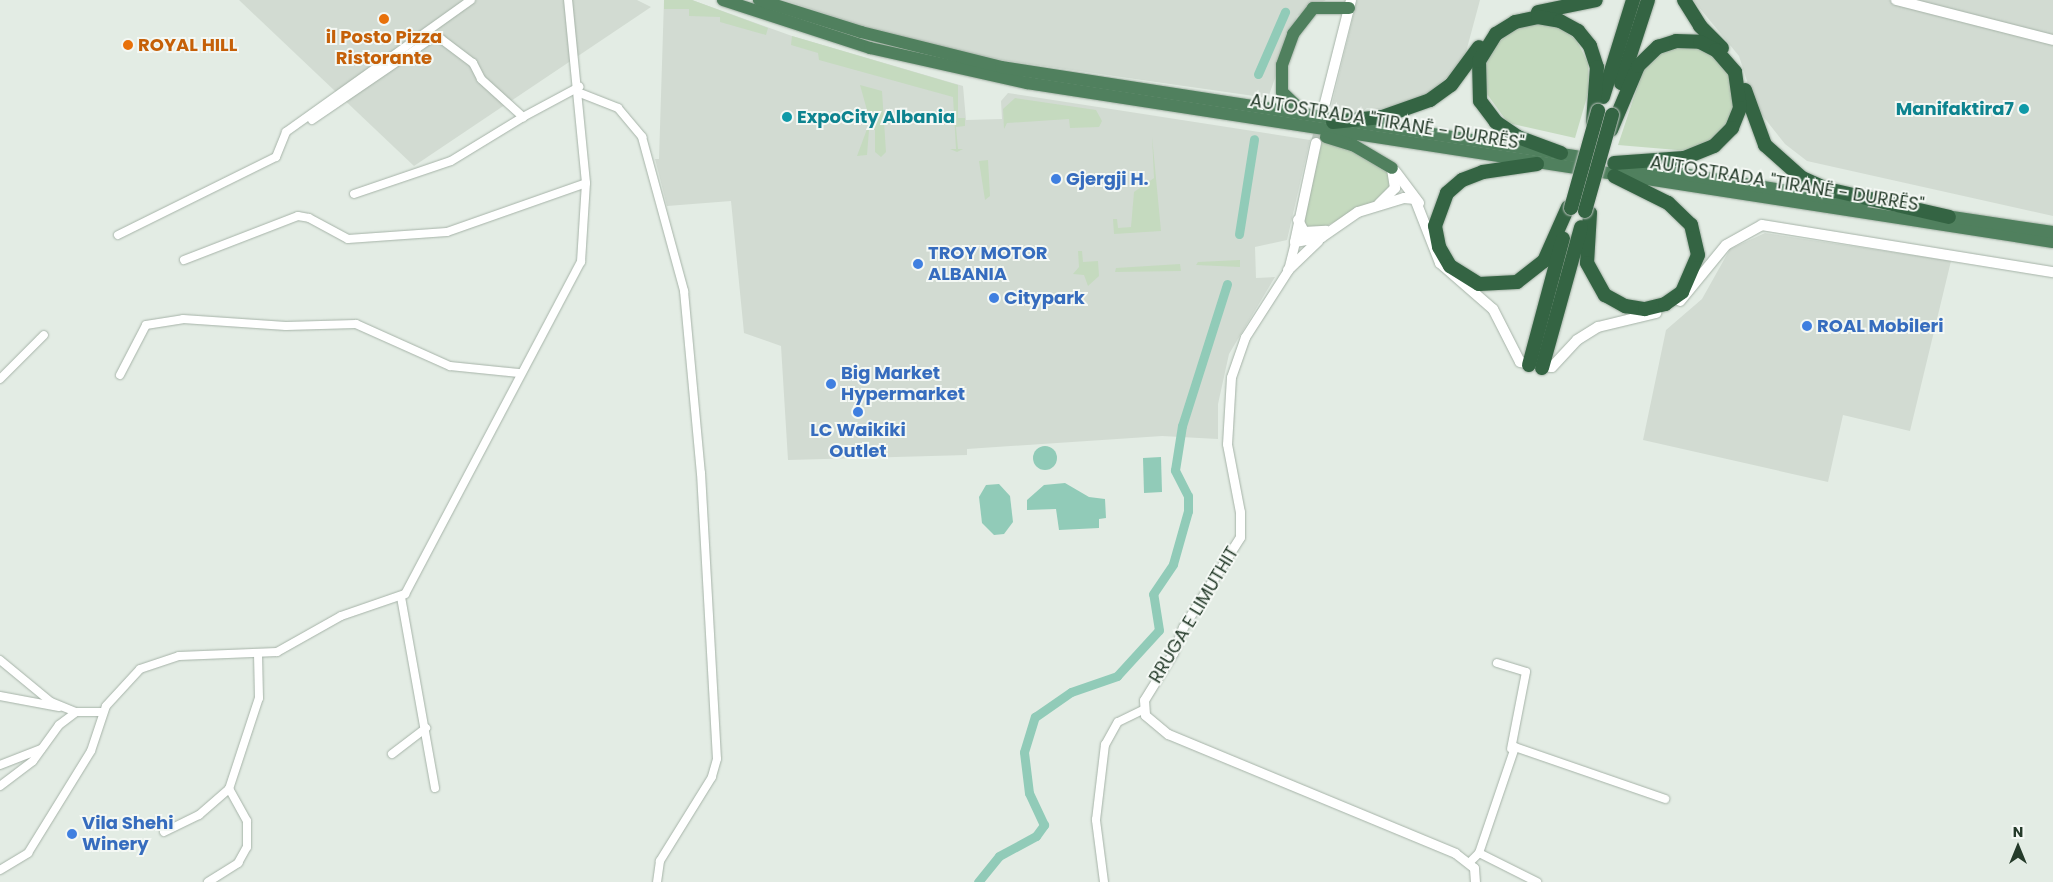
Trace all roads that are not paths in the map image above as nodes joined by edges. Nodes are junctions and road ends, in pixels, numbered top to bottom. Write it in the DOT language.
graph roads {
  1 [pos="471,0"];
  2 [pos="568,0"];
  3 [pos="723,0"];
  4 [pos="759,0"];
  5 [pos="1596,0"];
  6 [pos="1634,0"];
  7 [pos="1648,0"];
  8 [pos="1684,0"];
  9 [pos="1896,0"];
  10 [pos="1350,4"];
  11 [pos="2053,40"];
  12 [pos="580,90"];
  13 [pos="1325,103"];
  14 [pos="1597,111"];
  15 [pos="1614,115"];
  16 [pos="524,117"];
  17 [pos="1317,118"];
  18 [pos="1264,119"];
  19 [pos="312,120"];
  20 [pos="1333,122"];
  21 [pos="1316,143"];
  22 [pos="1561,154"];
  23 [pos="1537,164"];
  24 [pos="1392,168"];
  25 [pos="1614,169"];
  26 [pos="586,183"];
  27 [pos="354,194"];
  28 [pos="1420,206"];
  29 [pos="1370,208"];
  30 [pos="1578,210"];
  31 [pos="1950,216"];
  32 [pos="1298,219"];
  33 [pos="1335,226"];
  34 [pos="2053,232"];
  35 [pos="118,235"];
  36 [pos="1322,237"];
  37 [pos="1295,242"];
  38 [pos="2053,242"];
  39 [pos="184,260"];
  40 [pos="1288,270"];
  41 [pos="2053,272"];
  42 [pos="44,335"];
  43 [pos="1535,366"];
  44 [pos="519,373"];
  45 [pos="120,374"];
  46 [pos="0,380"];
  47 [pos="401,597"];
  48 [pos="258,654"];
  49 [pos="0,660"];
  50 [pos="1497,663"];
  51 [pos="0,696"];
  52 [pos="61,707"];
  53 [pos="1143,710"];
  54 [pos="76,712"];
  55 [pos="102,712"];
  56 [pos="426,728"];
  57 [pos="41,749"];
  58 [pos="1512,749"];
  59 [pos="392,754"];
  60 [pos="0,765"];
  61 [pos="0,786"];
  62 [pos="435,788"];
  63 [pos="229,789"];
  64 [pos="1665,798"];
  65 [pos="164,832"];
  66 [pos="1479,853"];
  67 [pos="1470,862"];
  68 [pos="0,870"];
  69 [pos="208,882"];
  70 [pos="657,882"];
  71 [pos="1104,882"];
  72 [pos="1475,882"];
  73 [pos="1537,882"];
  1 -- 35 [label="street"];
  2 -- 12 [label="street"];
  3 -- 18 [label="highway, AUTOSTRADA \"TIRANË - DURRËS\""];
  4 -- 17 [label="highway, AUTOSTRADA \"TIRANË - DURRËS\""];
  5 -- 20 [label="highway"];
  6 -- 14 [label="highway"];
  7 -- 15 [label="highway"];
  8 -- 31 [label="highway"];
  9 -- 11 [label="main road"];
  10 -- 13 [label="main road"];
  10 -- 17 [label="highway"];
  12 -- 16 [label="street"];
  12 -- 26 [label="street"];
  12 -- 70 [label="street"];
  14 -- 22 [label="highway"];
  14 -- 30 [label="highway, bridge"];
  15 -- 25 [label="highway"];
  15 -- 30 [label="highway, bridge"];
  16 -- 19 [label="street"];
  16 -- 27 [label="street"];
  17 -- 20 [label="highway, AUTOSTRADA \"TIRANË - DURRËS\""];
  18 -- 23 [label="highway, AUTOSTRADA \"TIRANË - DURRËS\""];
  18 -- 24 [label="highway"];
  20 -- 22 [label="highway, AUTOSTRADA \"TIRANË - DURRËS\""];
  21 -- 32 [label="main road"];
  22 -- 25 [label="highway, AUTOSTRADA \"TIRANË - DURRËS\""];
  23 -- 25 [label="highway, AUTOSTRADA \"TIRANË - DURRËS\""];
  23 -- 30 [label="highway"];
  24 -- 28 [label="main road"];
  24 -- 29 [label="main road"];
  25 -- 30 [label="highway"];
  25 -- 31 [label="highway, AUTOSTRADA \"TIRANË - DURRËS\""];
  25 -- 38 [label="highway, AUTOSTRADA \"TIRANË - DURRËS\""];
  26 -- 39 [label="street"];
  26 -- 44 [label="street"];
  28 -- 29 [label="main road"];
  28 -- 43 [label="main road"];
  29 -- 33 [label="main road"];
  30 -- 43 [label="highway"];
  31 -- 34 [label="highway, AUTOSTRADA \"TIRANË - DURRËS\""];
  32 -- 33 [label="main road"];
  32 -- 37 [label="main road"];
  33 -- 36 [label="main road"];
  36 -- 37 [label="main road"];
  36 -- 40 [label="main road"];
  37 -- 40 [label="street, RRUGA E LIMUTHIT"];
  40 -- 53 [label="street, RRUGA E LIMUTHIT"];
  41 -- 43 [label="main road"];
  42 -- 46 [label="street"];
  44 -- 45 [label="street"];
  44 -- 47 [label="street"];
  47 -- 48 [label="street"];
  47 -- 56 [label="street"];
  48 -- 55 [label="street"];
  48 -- 63 [label="street"];
  49 -- 52 [label="street"];
  50 -- 58 [label="street"];
  51 -- 52 [label="street"];
  52 -- 54 [label="street"];
  53 -- 67 [label="street"];
  53 -- 71 [label="street"];
  54 -- 55 [label="street"];
  54 -- 57 [label="street"];
  55 -- 68 [label="street"];
  56 -- 59 [label="street"];
  56 -- 62 [label="street"];
  57 -- 60 [label="street"];
  57 -- 61 [label="street"];
  58 -- 64 [label="street"];
  58 -- 66 [label="street"];
  63 -- 65 [label="street"];
  63 -- 69 [label="street"];
  66 -- 67 [label="street"];
  66 -- 73 [label="street"];
  67 -- 72 [label="street"];
}
